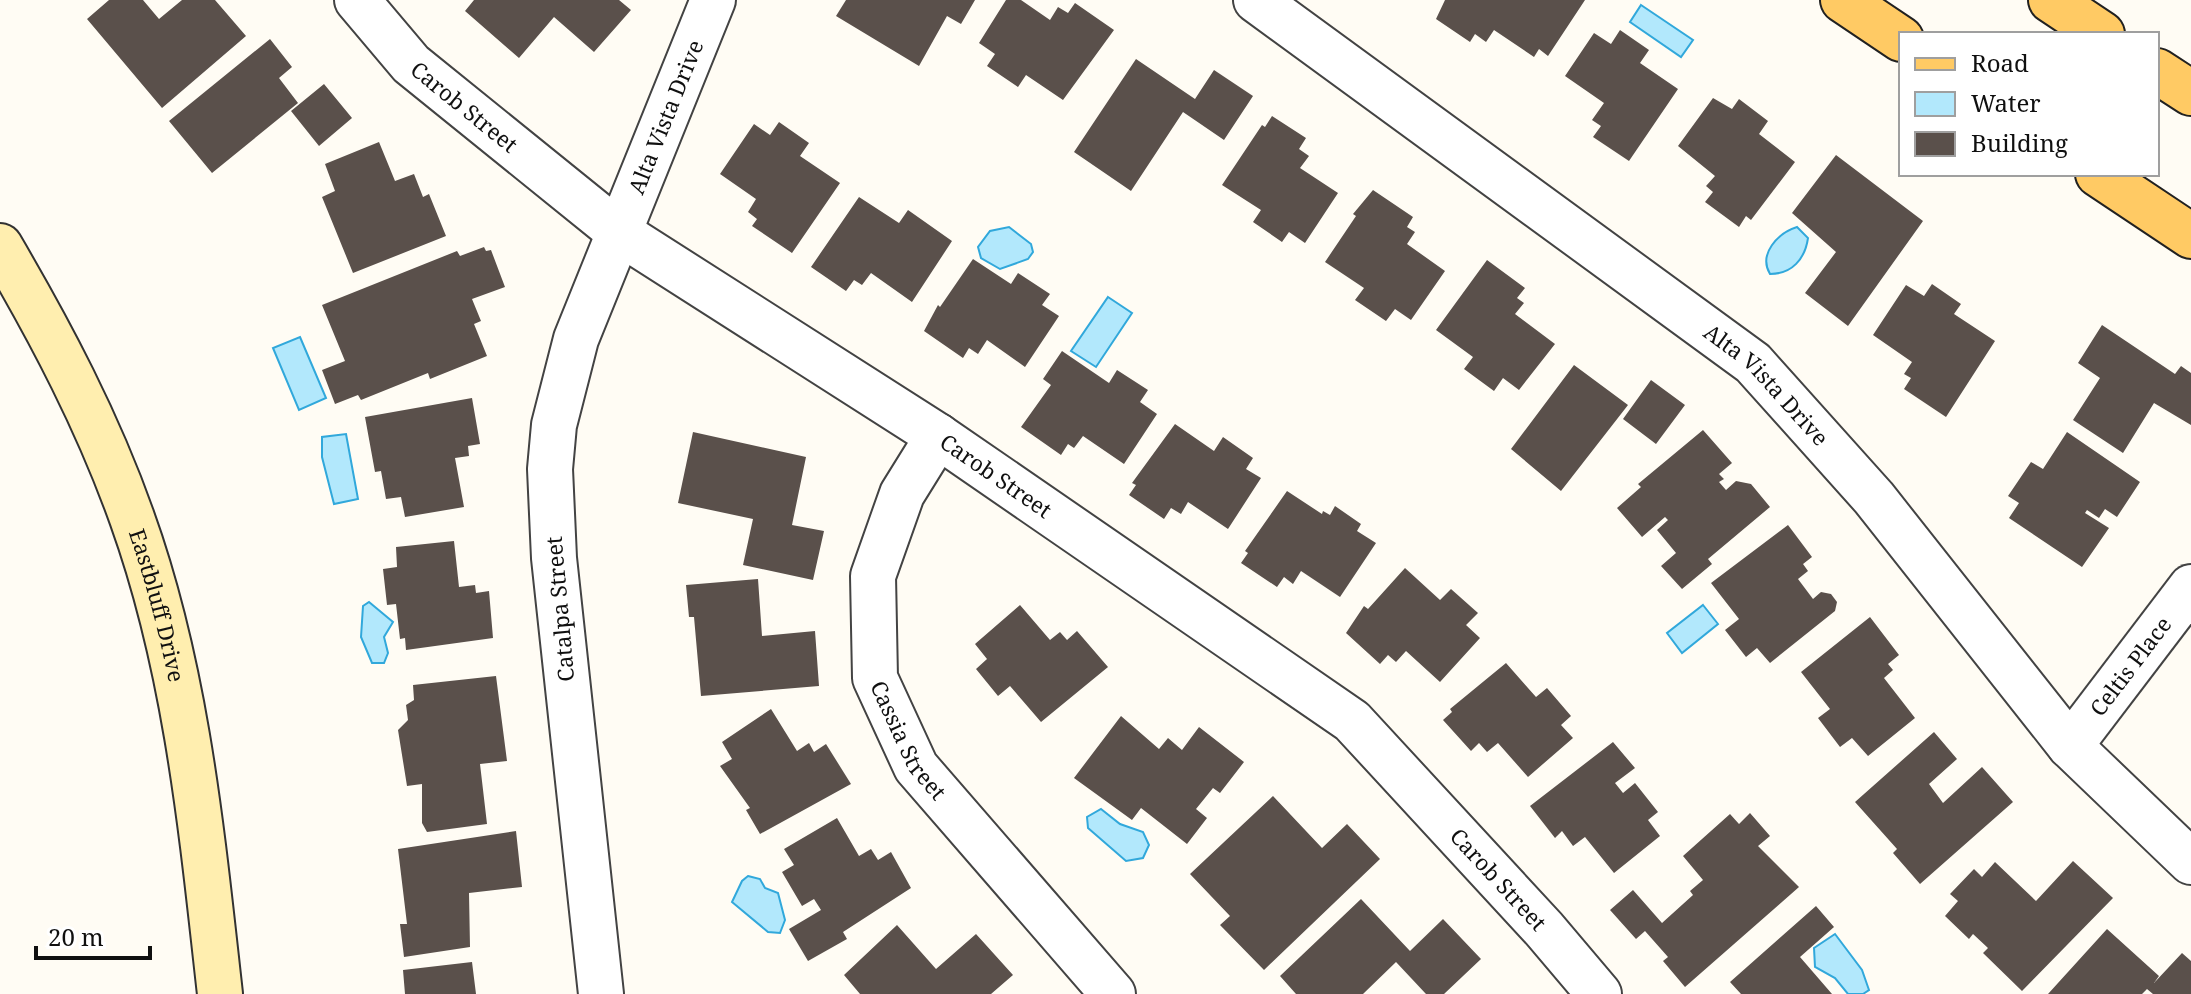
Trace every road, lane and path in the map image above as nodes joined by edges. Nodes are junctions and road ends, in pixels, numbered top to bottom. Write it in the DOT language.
graph roads {
  1 [pos="357,0"];
  2 [pos="713,0"];
  3 [pos="1256,0"];
  4 [pos="1843,0"];
  5 [pos="2051,0"];
  6 [pos="2099,32"];
  7 [pos="1899,38"];
  8 [pos="2159,72"];
  9 [pos="2191,93"];
  10 [pos="2101,176"];
  11 [pos="620,233"];
  12 [pos="2191,236"];
  13 [pos="0,246"];
  14 [pos="938,436"];
  15 [pos="2191,587"];
  16 [pos="2070,746"];
  17 [pos="2191,862"];
  18 [pos="220,994"];
  19 [pos="601,994"];
  20 [pos="1113,994"];
  21 [pos="1599,994"];
  1 -- 11 [label="street, Carob Street"];
  2 -- 11 [label="street, Alta Vista Drive"];
  3 -- 16 [label="street, Alta Vista Drive"];
  4 -- 7 [label="main road"];
  5 -- 6 [label="main road"];
  8 -- 9 [label="main road"];
  10 -- 12 [label="main road"];
  11 -- 14 [label="street, Carob Street"];
  11 -- 19 [label="street, Catalpa Street"];
  13 -- 18 [label="main road, Eastbluff Drive"];
  14 -- 20 [label="street, Cassia Street"];
  14 -- 21 [label="street, Carob Street"];
  15 -- 16 [label="street, Celtis Place"];
  16 -- 17 [label="street, Alta Vista Drive"];
}
